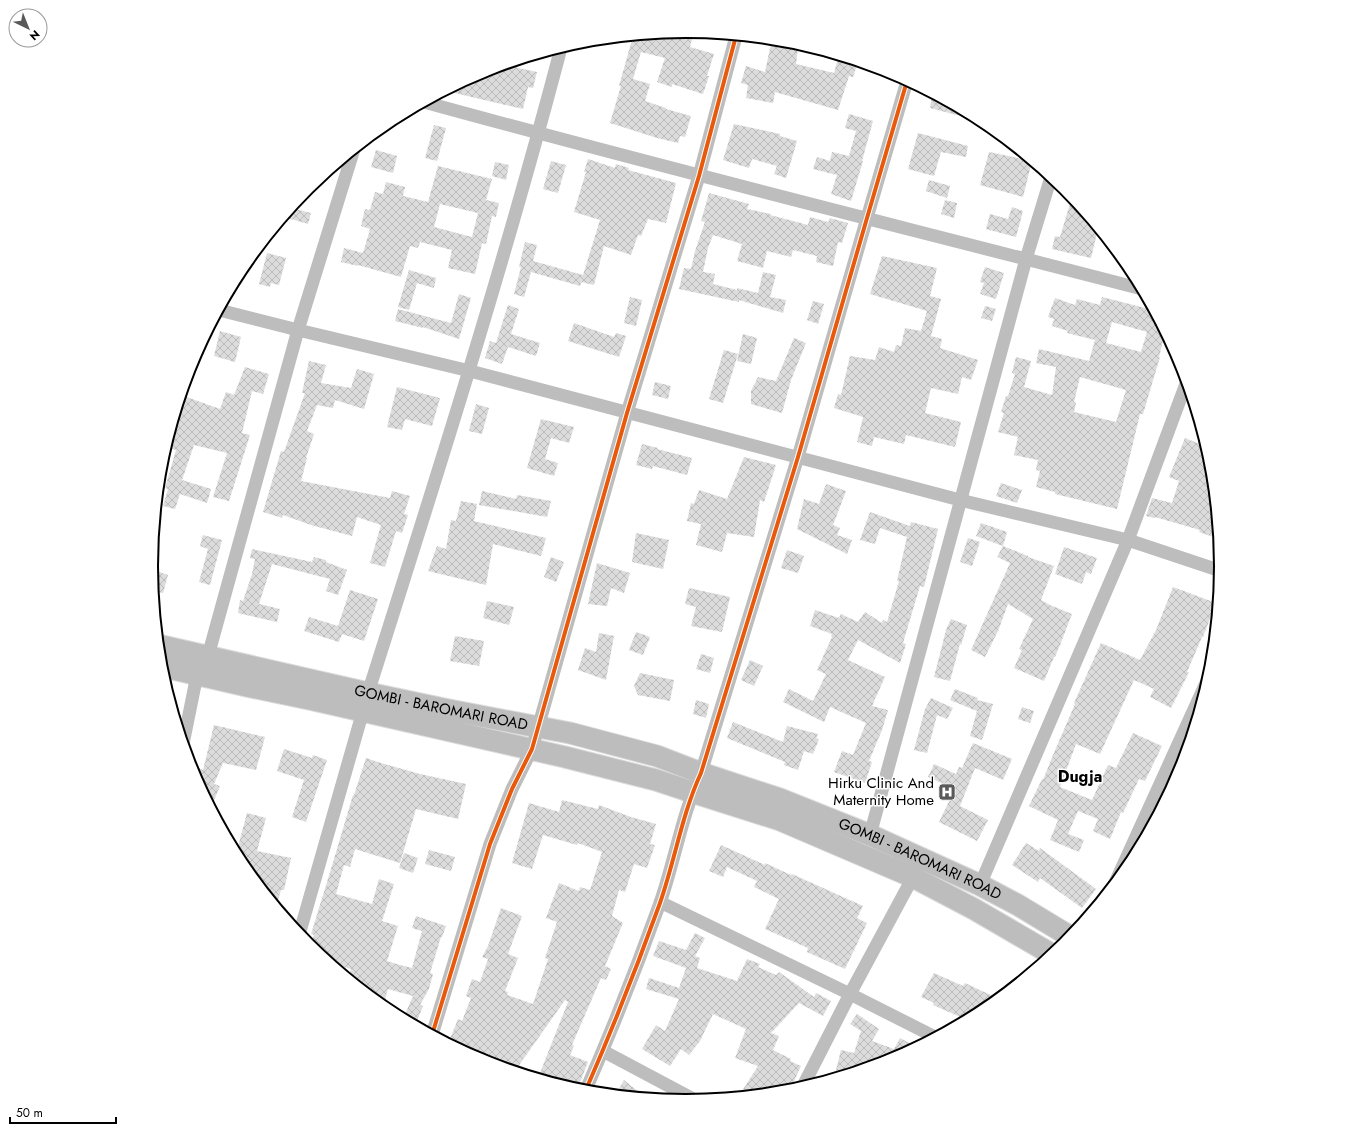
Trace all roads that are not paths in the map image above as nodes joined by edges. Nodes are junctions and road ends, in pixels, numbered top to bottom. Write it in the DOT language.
graph roads {
  1 [pos="735,41"];
  2 [pos="560,54"];
  3 [pos="906,87"];
  4 [pos="431,104"];
  5 [pos="538,134"];
  6 [pos="351,158"];
  7 [pos="699,176"];
  8 [pos="1049,183"];
  9 [pos="867,218"];
  10 [pos="1026,259"];
  11 [pos="1134,287"];
  12 [pos="223,311"];
  13 [pos="298,330"];
  14 [pos="470,370"];
  15 [pos="1184,390"];
  16 [pos="627,413"];
  17 [pos="798,457"];
  18 [pos="960,500"];
  19 [pos="1128,540"];
  20 [pos="1214,569"];
  21 [pos="164,646"];
  22 [pos="208,656"];
  23 [pos="168,668"];
  24 [pos="197,675"];
  25 [pos="365,702"];
  26 [pos="1194,709"];
  27 [pos="537,726"];
  28 [pos="185,733"];
  29 [pos="532,749"];
  30 [pos="701,773"];
  31 [pos="692,792"];
  32 [pos="870,835"];
  33 [pos="1126,858"];
  34 [pos="913,877"];
  35 [pos="980,885"];
  36 [pos="660,902"];
  37 [pos="301,928"];
  38 [pos="1066,934"];
  39 [pos="1045,954"];
  40 [pos="850,994"];
  41 [pos="433,1030"];
  42 [pos="929,1035"];
  43 [pos="603,1050"];
  44 [pos="806,1081"];
  45 [pos="588,1086"];
  46 [pos="686,1095"];
  1 -- 7 [label="street"];
  2 -- 5 [label="street"];
  3 -- 9 [label="street"];
  4 -- 5 [label="street"];
  5 -- 7 [label="street"];
  5 -- 14 [label="street"];
  6 -- 13 [label="street"];
  7 -- 9 [label="street"];
  7 -- 16 [label="street"];
  8 -- 10 [label="street"];
  9 -- 10 [label="street"];
  9 -- 17 [label="street"];
  10 -- 11 [label="street"];
  10 -- 18 [label="street"];
  12 -- 13 [label="street"];
  13 -- 14 [label="street"];
  13 -- 22 [label="street"];
  14 -- 16 [label="street"];
  14 -- 25 [label="street"];
  15 -- 19 [label="street"];
  16 -- 17 [label="street"];
  16 -- 27 [label="street"];
  17 -- 18 [label="street"];
  17 -- 30 [label="street"];
  18 -- 19 [label="street"];
  18 -- 32 [label="street"];
  19 -- 20 [label="street"];
  19 -- 35 [label="street"];
  21 -- 22 [label="main road, GOMBI - BAROMARI ROAD"];
  22 -- 25 [label="main road, GOMBI - BAROMARI ROAD"];
  23 -- 24 [label="main road, GOMBI - BAROMARI ROAD"];
  24 -- 25 [label="main road, GOMBI - BAROMARI ROAD"];
  24 -- 28 [label="street"];
  25 -- 27 [label="main road, GOMBI - BAROMARI ROAD"];
  25 -- 29 [label="main road, GOMBI - BAROMARI ROAD"];
  25 -- 37 [label="street"];
  26 -- 33 [label="street"];
  27 -- 29 [label="street"];
  27 -- 30 [label="main road, GOMBI - BAROMARI ROAD"];
  29 -- 31 [label="main road, GOMBI - BAROMARI ROAD"];
  29 -- 41 [label="street"];
  30 -- 31 [label="street"];
  30 -- 32 [label="main road, GOMBI - BAROMARI ROAD"];
  31 -- 34 [label="main road, GOMBI - BAROMARI ROAD"];
  31 -- 36 [label="street"];
  32 -- 35 [label="main road, GOMBI - BAROMARI ROAD"];
  34 -- 39 [label="main road, GOMBI - BAROMARI ROAD"];
  34 -- 40 [label="street"];
  35 -- 38 [label="main road, GOMBI - BAROMARI ROAD"];
  36 -- 40 [label="street"];
  36 -- 43 [label="street"];
  40 -- 42 [label="street"];
  40 -- 44 [label="street"];
  43 -- 45 [label="street"];
  43 -- 46 [label="street"];
}
